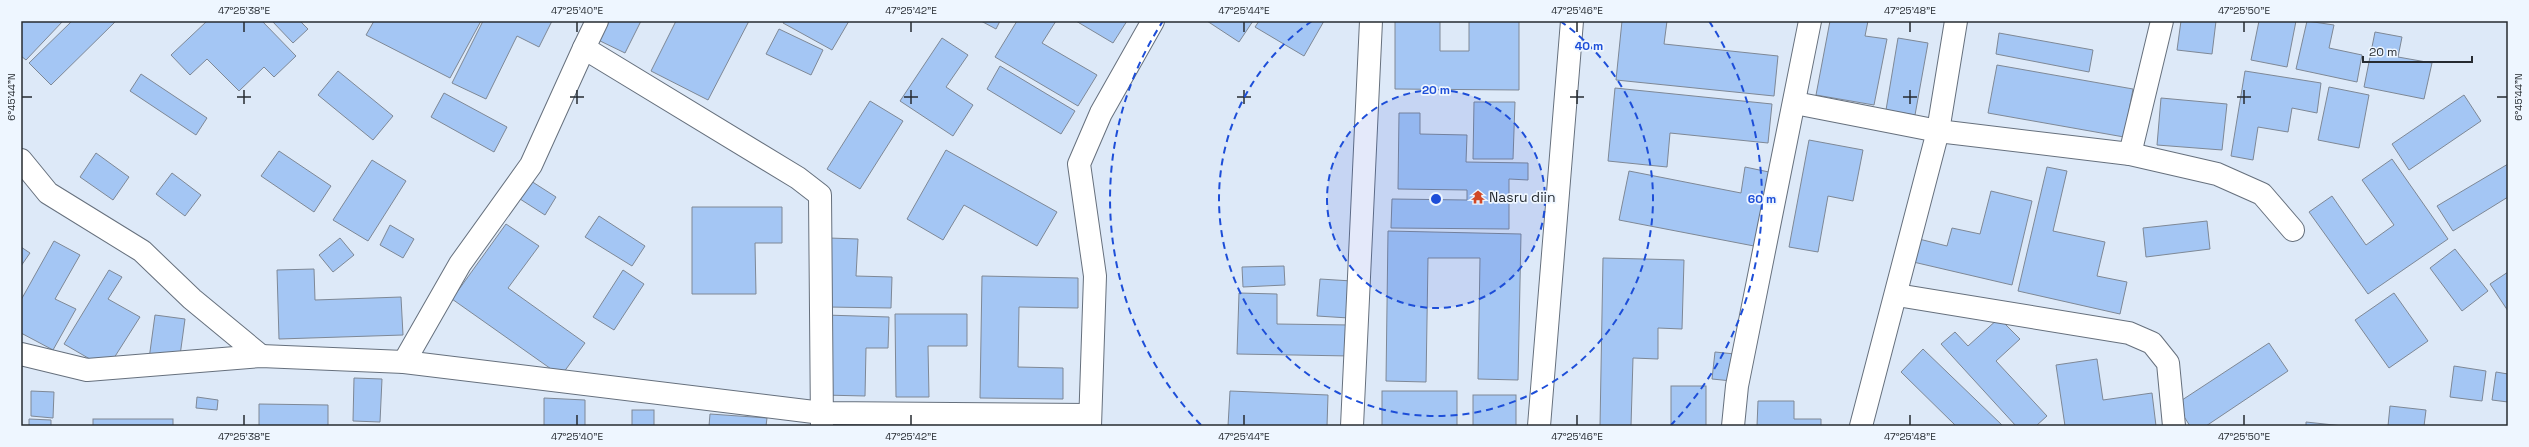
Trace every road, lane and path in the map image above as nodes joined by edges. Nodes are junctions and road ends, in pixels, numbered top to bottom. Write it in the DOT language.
graph roads {
  1 [pos="597,21"];
  2 [pos="1154,21"];
  3 [pos="1371,21"];
  4 [pos="1572,21"];
  5 [pos="1810,21"];
  6 [pos="1956,21"];
  7 [pos="2162,21"];
  8 [pos="584,48"];
  9 [pos="1795,103"];
  10 [pos="1938,131"];
  11 [pos="2130,154"];
  12 [pos="21,160"];
  13 [pos="2292,230"];
  14 [pos="1897,295"];
  15 [pos="21,354"];
  16 [pos="261,356"];
  17 [pos="404,362"];
  18 [pos="822,419"];
  19 [pos="1090,421"];
  20 [pos="1352,426"];
  21 [pos="1539,426"];
  22 [pos="1733,426"];
  23 [pos="1861,426"];
  24 [pos="2174,426"];
  1 -- 8 [label="street"];
  2 -- 19 [label="street"];
  3 -- 20 [label="street"];
  4 -- 21 [label="street"];
  5 -- 9 [label="street"];
  6 -- 10 [label="street"];
  7 -- 11 [label="street"];
  8 -- 17 [label="street"];
  8 -- 18 [label="street"];
  9 -- 10 [label="street"];
  9 -- 22 [label="street"];
  10 -- 11 [label="street"];
  10 -- 14 [label="street"];
  11 -- 13 [label="street"];
  12 -- 16 [label="street"];
  14 -- 23 [label="street"];
  14 -- 24 [label="street"];
  15 -- 16 [label="street"];
  16 -- 17 [label="street"];
  17 -- 18 [label="street"];
  18 -- 19 [label="street"];
}
